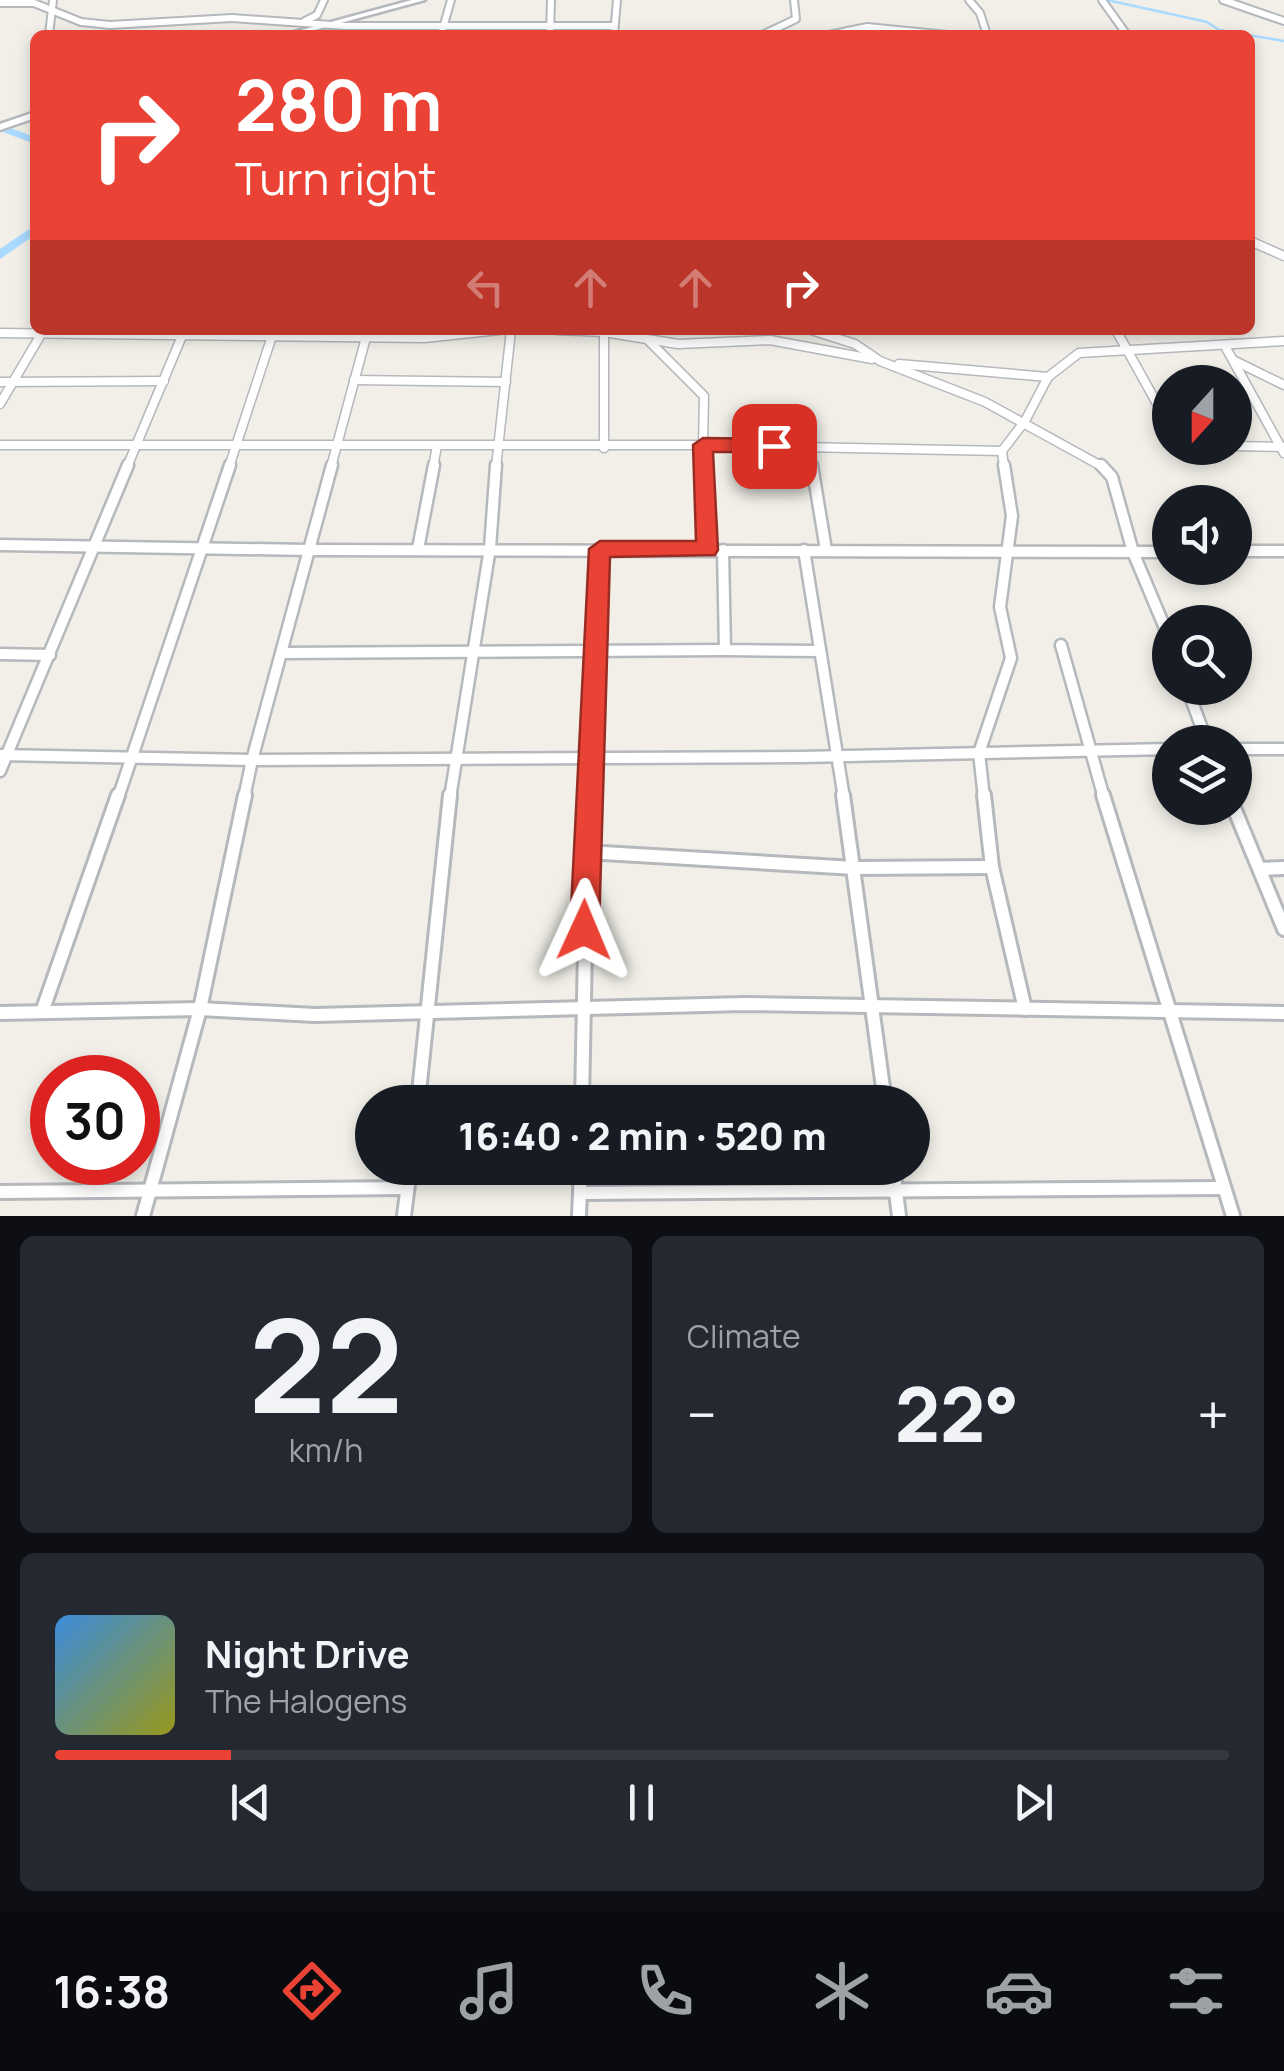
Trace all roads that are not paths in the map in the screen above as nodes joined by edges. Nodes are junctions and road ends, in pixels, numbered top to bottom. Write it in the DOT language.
graph roads {
  1 [pos="324,0"];
  2 [pos="422,0"];
  3 [pos="451,0"];
  4 [pos="551,0"];
  5 [pos="617,0"];
  6 [pos="794,0"];
  7 [pos="969,0"];
  8 [pos="1102,0"];
  9 [pos="1223,0"];
  10 [pos="33,1"];
  11 [pos="0,2"];
  12 [pos="52,4"];
  13 [pos="1284,21"];
  14 [pos="304,22"];
  15 [pos="328,25"];
  16 [pos="150,26"];
  17 [pos="378,26"];
  18 [pos="51,30"];
  19 [pos="161,30"];
  20 [pos="308,30"];
  21 [pos="377,30"];
  22 [pos="429,30"];
  23 [pos="442,30"];
  24 [pos="550,30"];
  25 [pos="614,30"];
  26 [pos="773,30"];
  27 [pos="852,30"];
  28 [pos="897,30"];
  29 [pos="986,30"];
  30 [pos="1123,30"];
  31 [pos="30,117"];
  32 [pos="0,127"];
  33 [pos="1255,243"];
  34 [pos="1284,256"];
  35 [pos="30,332"];
  36 [pos="0,333"];
  37 [pos="40,335"];
  38 [pos="147,335"];
  39 [pos="205,335"];
  40 [pos="273,335"];
  41 [pos="366,335"];
  42 [pos="397,335"];
  43 [pos="463,335"];
  44 [pos="511,335"];
  45 [pos="604,335"];
  46 [pos="622,335"];
  47 [pos="827,335"];
  48 [pos="1119,335"];
  49 [pos="182,336"];
  50 [pos="649,341"];
  51 [pos="1284,341"];
  52 [pos="1226,346"];
  53 [pos="1126,348"];
  54 [pos="1233,360"];
  55 [pos="880,361"];
  56 [pos="1048,377"];
  57 [pos="354,380"];
  58 [pos="164,381"];
  59 [pos="0,382"];
  60 [pos="13,382"];
  61 [pos="506,382"];
  62 [pos="1284,385"];
  63 [pos="1152,395"];
  64 [pos="0,404"];
  65 [pos="1026,421"];
  66 [pos="0,445"];
  67 [pos="336,445"];
  68 [pos="703,445"];
  69 [pos="237,446"];
  70 [pos="437,446"];
  71 [pos="809,446"];
  72 [pos="136,447"];
  73 [pos="497,447"];
  74 [pos="1252,447"];
  75 [pos="604,448"];
  76 [pos="1283,449"];
  77 [pos="1002,451"];
  78 [pos="0,545"];
  79 [pos="95,545"];
  80 [pos="203,546"];
  81 [pos="490,548"];
  82 [pos="418,549"];
  83 [pos="600,549"];
  84 [pos="310,550"];
  85 [pos="708,550"];
  86 [pos="724,550"];
  87 [pos="804,550"];
  88 [pos="826,550"];
  89 [pos="1252,551"];
  90 [pos="1284,551"];
  91 [pos="1009,552"];
  92 [pos="1133,552"];
  93 [pos="1152,552"];
  94 [pos="1155,605"];
  95 [pos="1061,645"];
  96 [pos="725,650"];
  97 [pos="470,652"];
  98 [pos="820,652"];
  99 [pos="282,653"];
  100 [pos="596,653"];
  101 [pos="0,654"];
  102 [pos="50,655"];
  103 [pos="1152,749"];
  104 [pos="1252,749"];
  105 [pos="1284,750"];
  106 [pos="1089,751"];
  107 [pos="979,753"];
  108 [pos="3,755"];
  109 [pos="133,756"];
  110 [pos="836,756"];
  111 [pos="454,758"];
  112 [pos="592,759"];
  113 [pos="252,760"];
  114 [pos="0,771"];
  115 [pos="1241,825"];
  116 [pos="586,852"];
  117 [pos="992,866"];
  118 [pos="854,868"];
  119 [pos="1284,868"];
  120 [pos="1260,869"];
  121 [pos="1284,929"];
  122 [pos="872,1005"];
  123 [pos="583,1007"];
  124 [pos="200,1008"];
  125 [pos="1025,1009"];
  126 [pos="42,1012"];
  127 [pos="430,1012"];
  128 [pos="1171,1012"];
  129 [pos="1284,1013"];
  130 [pos="0,1014"];
  131 [pos="420,1085"];
  132 [pos="582,1085"];
  133 [pos="883,1085"];
  134 [pos="407,1185"];
  135 [pos="580,1185"];
  136 [pos="895,1185"];
  137 [pos="407,1188"];
  138 [pos="1224,1188"];
  139 [pos="896,1191"];
  140 [pos="0,1192"];
  141 [pos="150,1192"];
  142 [pos="580,1192"];
  143 [pos="143,1216"];
  144 [pos="404,1216"];
  145 [pos="579,1216"];
  146 [pos="899,1216"];
  147 [pos="1232,1216"];
  1 -- 14 [label="street"];
  2 -- 15 [label="street"];
  3 -- 23 [label="street"];
  4 -- 24 [label="street"];
  5 -- 25 [label="street"];
  6 -- 26 [label="street"];
  7 -- 29 [label="street"];
  8 -- 30 [label="street"];
  9 -- 13 [label="street"];
  10 -- 11 [label="street"];
  10 -- 12 [label="street"];
  12 -- 16 [label="street"];
  12 -- 18 [label="street"];
  14 -- 15 [label="street"];
  14 -- 16 [label="street"];
  15 -- 17 [label="street"];
  15 -- 20 [label="street"];
  16 -- 19 [label="street"];
  17 -- 21 [label="street"];
  17 -- 22 [label="street"];
  27 -- 28 [label="street"];
  31 -- 32 [label="street"];
  33 -- 34 [label="street"];
  35 -- 36 [label="street"];
  37 -- 60 [label="street"];
  38 -- 49 [label="street"];
  39 -- 49 [label="street"];
  40 -- 69 [label="street"];
  41 -- 57 [label="street"];
  42 -- 43 [label="street"];
  44 -- 61 [label="street"];
  45 -- 75 [label="street"];
  46 -- 50 [label="street"];
  47 -- 55 [label="street"];
  48 -- 53 [label="street"];
  49 -- 58 [label="street"];
  50 -- 55 [label="street"];
  50 -- 68 [label="street"];
  51 -- 52 [label="street"];
  52 -- 53 [label="street"];
  52 -- 54 [label="street"];
  53 -- 56 [label="street"];
  53 -- 63 [label="street"];
  54 -- 62 [label="street"];
  54 -- 76 [label="street"];
  55 -- 56 [label="street"];
  55 -- 65 [label="street"];
  56 -- 65 [label="street"];
  57 -- 61 [label="street"];
  57 -- 67 [label="street"];
  58 -- 60 [label="street"];
  58 -- 72 [label="street"];
  59 -- 60 [label="street"];
  60 -- 64 [label="street"];
  61 -- 73 [label="street"];
  65 -- 77 [label="street"];
  65 -- 92 [label="street"];
  66 -- 72 [label="street"];
  67 -- 69 [label="street"];
  67 -- 70 [label="street"];
  67 -- 84 [label="street"];
  68 -- 71 [label="street"];
  68 -- 75 [label="street"];
  68 -- 85 [label="street"];
  69 -- 72 [label="street"];
  69 -- 80 [label="street"];
  70 -- 73 [label="street"];
  70 -- 82 [label="street"];
  71 -- 77 [label="street"];
  71 -- 88 [label="street"];
  72 -- 79 [label="street"];
  73 -- 75 [label="street"];
  73 -- 81 [label="street"];
  74 -- 76 [label="street"];
  77 -- 91 [label="street"];
  78 -- 79 [label="street"];
  79 -- 80 [label="street"];
  79 -- 102 [label="street"];
  80 -- 84 [label="street"];
  80 -- 109 [label="street"];
  81 -- 82 [label="street"];
  81 -- 83 [label="street"];
  81 -- 97 [label="street"];
  82 -- 84 [label="street"];
  83 -- 85 [label="street"];
  83 -- 100 [label="street"];
  84 -- 99 [label="street"];
  85 -- 86 [label="street"];
  86 -- 87 [label="street"];
  86 -- 96 [label="street"];
  87 -- 88 [label="street"];
  87 -- 98 [label="street"];
  88 -- 91 [label="street"];
  89 -- 90 [label="street"];
  91 -- 92 [label="street"];
  91 -- 107 [label="street"];
  92 -- 93 [label="street"];
  92 -- 94 [label="street"];
  95 -- 106 [label="street"];
  96 -- 98 [label="street"];
  96 -- 100 [label="street"];
  97 -- 99 [label="street"];
  97 -- 100 [label="street"];
  97 -- 111 [label="street"];
  98 -- 110 [label="street"];
  99 -- 113 [label="street"];
  100 -- 112 [label="street"];
  101 -- 102 [label="street"];
  102 -- 108 [label="street"];
  103 -- 106 [label="street"];
  104 -- 105 [label="street"];
  106 -- 107 [label="street"];
  106 -- 128 [label="street"];
  107 -- 110 [label="street"];
  107 -- 117 [label="street"];
  108 -- 109 [label="street"];
  108 -- 114 [label="street"];
  109 -- 113 [label="street"];
  109 -- 126 [label="street"];
  110 -- 112 [label="street"];
  110 -- 118 [label="street"];
  111 -- 112 [label="street"];
  111 -- 113 [label="street"];
  111 -- 127 [label="street"];
  112 -- 116 [label="street"];
  113 -- 124 [label="street"];
  115 -- 120 [label="street"];
  116 -- 118 [label="street"];
  116 -- 123 [label="street"];
  117 -- 118 [label="street"];
  117 -- 125 [label="street"];
  118 -- 122 [label="street"];
  119 -- 120 [label="street"];
  120 -- 121 [label="street"];
  122 -- 123 [label="street"];
  122 -- 125 [label="street"];
  122 -- 133 [label="street"];
  123 -- 127 [label="street"];
  123 -- 132 [label="street"];
  124 -- 126 [label="street"];
  124 -- 127 [label="street"];
  124 -- 141 [label="street"];
  125 -- 128 [label="street"];
  126 -- 130 [label="street"];
  127 -- 131 [label="street"];
  128 -- 129 [label="street"];
  128 -- 138 [label="street"];
  134 -- 137 [label="street"];
  135 -- 142 [label="street"];
  136 -- 139 [label="street"];
  137 -- 141 [label="street"];
  137 -- 144 [label="street"];
  138 -- 139 [label="street"];
  138 -- 147 [label="street"];
  139 -- 142 [label="street"];
  139 -- 146 [label="street"];
  140 -- 141 [label="street"];
  141 -- 143 [label="street"];
  142 -- 145 [label="street"];
}
